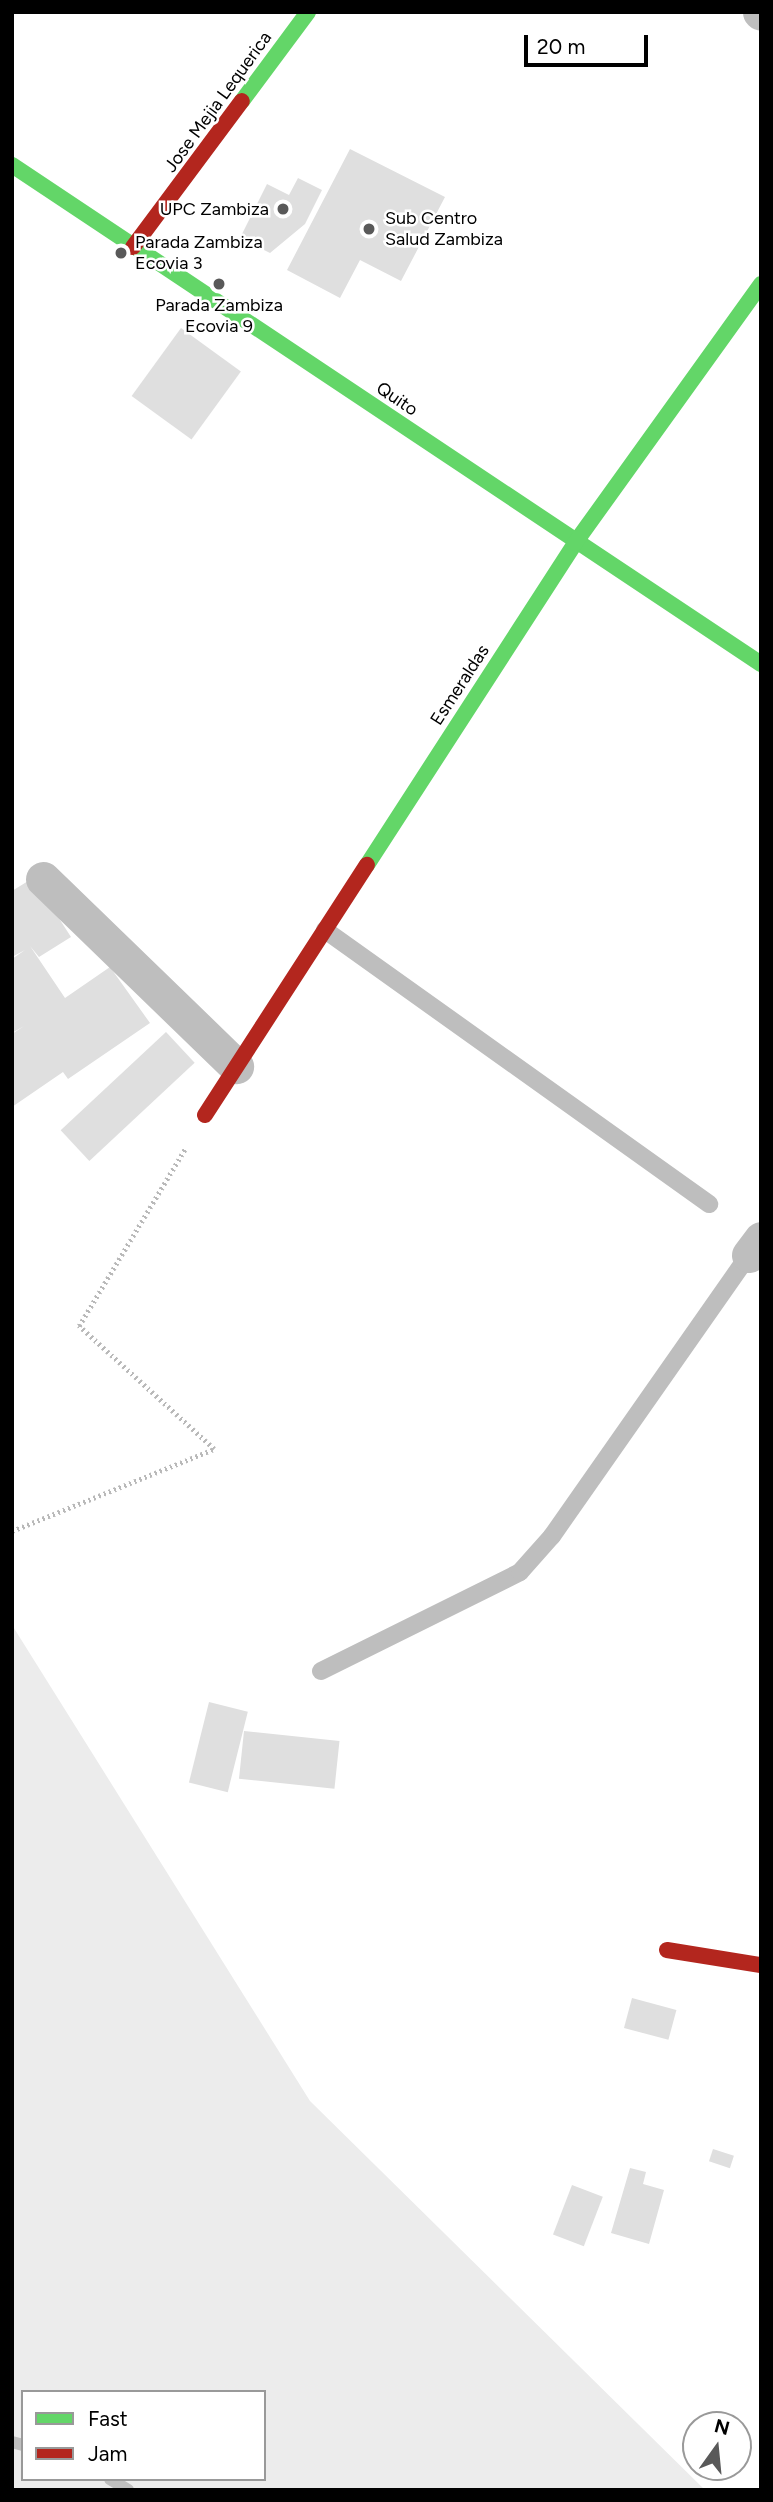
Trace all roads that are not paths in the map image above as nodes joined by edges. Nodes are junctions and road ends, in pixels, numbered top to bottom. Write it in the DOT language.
graph roads {
  1 [pos="308,12"];
  2 [pos="12,165"];
  3 [pos="133,247"];
  4 [pos="761,284"];
  5 [pos="575,543"];
  6 [pos="761,664"];
  7 [pos="43,879"];
  8 [pos="325,930"];
  9 [pos="236,1066"];
  10 [pos="205,1115"];
  11 [pos="709,1204"];
  12 [pos="755,1247"];
  13 [pos="321,1671"];
  14 [pos="667,1950"];
  15 [pos="761,1965"];
  1 -- 3 [label="street, Jose Mejia Lequerica"];
  2 -- 3 [label="street, Quito"];
  3 -- 5 [label="street, Quito"];
  4 -- 5 [label="street, Esmeraldas"];
  5 -- 6 [label="street, Quito"];
  5 -- 8 [label="street, Esmeraldas"];
  7 -- 9 [label="street"];
  8 -- 9 [label="street, Esmeraldas"];
  8 -- 11 [label="lane"];
  9 -- 10 [label="street, Esmeraldas"];
  12 -- 13 [label="lane"];
  14 -- 15 [label="street"];
}
